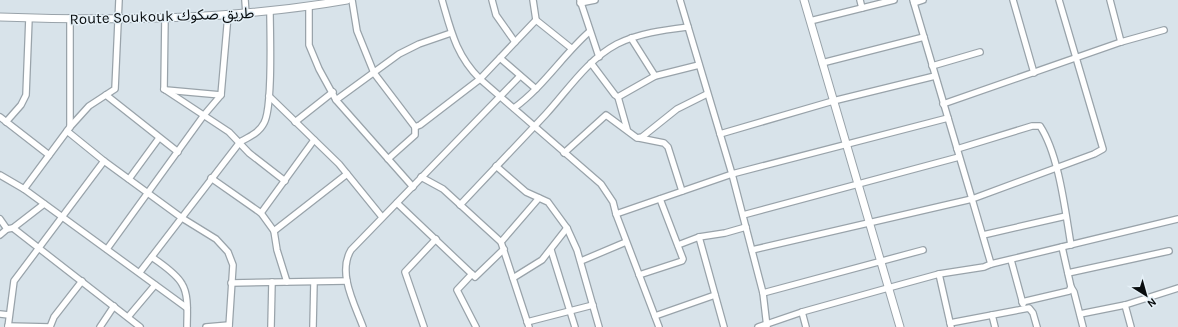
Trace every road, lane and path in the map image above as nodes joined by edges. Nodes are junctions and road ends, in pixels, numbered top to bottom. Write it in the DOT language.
graph roads {
  1 [pos="119,0"];
  2 [pos="245,0"];
  3 [pos="347,0"];
  4 [pos="352,0"];
  5 [pos="442,0"];
  6 [pos="492,0"];
  7 [pos="533,0"];
  8 [pos="594,0"];
  9 [pos="680,0"];
  10 [pos="804,0"];
  11 [pos="860,0"];
  12 [pos="894,0"];
  13 [pos="923,0"];
  14 [pos="1013,0"];
  15 [pos="1059,0"];
  16 [pos="1110,0"];
  17 [pos="580,1"];
  18 [pos="913,1"];
  19 [pos="320,2"];
  20 [pos="309,6"];
  21 [pos="862,8"];
  22 [pos="270,12"];
  23 [pos="246,14"];
  24 [pos="228,15"];
  25 [pos="0,17"];
  26 [pos="165,17"];
  27 [pos="29,18"];
  28 [pos="70,18"];
  29 [pos="119,19"];
  30 [pos="536,20"];
  31 [pos="810,21"];
  32 [pos="688,27"];
  33 [pos="1164,30"];
  34 [pos="589,32"];
  35 [pos="451,33"];
  36 [pos="924,37"];
  37 [pos="631,38"];
  38 [pos="515,42"];
  39 [pos="1121,42"];
  40 [pos="571,48"];
  41 [pos="980,52"];
  42 [pos="599,57"];
  43 [pos="500,58"];
  44 [pos="1076,59"];
  45 [pos="592,63"];
  46 [pos="822,63"];
  47 [pos="699,65"];
  48 [pos="932,66"];
  49 [pos="374,73"];
  50 [pos="1034,73"];
  51 [pos="520,76"];
  52 [pos="655,76"];
  53 [pos="936,76"];
  54 [pos="480,79"];
  55 [pos="164,89"];
  56 [pos="536,89"];
  57 [pos="333,92"];
  58 [pos="707,94"];
  59 [pos="106,95"];
  60 [pos="221,95"];
  61 [pos="269,96"];
  62 [pos="499,96"];
  63 [pos="618,97"];
  64 [pos="336,100"];
  65 [pos="833,101"];
  66 [pos="943,104"];
  67 [pos="514,108"];
  68 [pos="204,115"];
  69 [pos="0,117"];
  70 [pos="948,118"];
  71 [pos="6,122"];
  72 [pos="295,122"];
  73 [pos="533,126"];
  74 [pos="415,127"];
  75 [pos="69,129"];
  76 [pos="627,130"];
  77 [pos="720,134"];
  78 [pos="159,138"];
  79 [pos="637,138"];
  80 [pos="314,140"];
  81 [pos="240,142"];
  82 [pos="846,144"];
  83 [pos="957,149"];
  84 [pos="178,152"];
  85 [pos="564,153"];
  86 [pos="49,155"];
  87 [pos="960,157"];
  88 [pos="388,159"];
  89 [pos="104,161"];
  90 [pos="496,166"];
  91 [pos="1056,168"];
  92 [pos="348,174"];
  93 [pos="732,174"];
  94 [pos="421,177"];
  95 [pos="2,178"];
  96 [pos="211,178"];
  97 [pos="129,179"];
  98 [pos="284,181"];
  99 [pos="857,184"];
  100 [pos="413,187"];
  101 [pos="24,189"];
  102 [pos="682,191"];
  103 [pos="147,192"];
  104 [pos="540,198"];
  105 [pos="660,199"];
  106 [pos="972,199"];
  107 [pos="397,203"];
  108 [pos="44,204"];
  109 [pos="460,205"];
  110 [pos="261,213"];
  111 [pos="616,214"];
  112 [pos="743,215"];
  113 [pos="1066,216"];
  114 [pos="63,217"];
  115 [pos="182,218"];
  116 [pos="382,218"];
  117 [pos="0,219"];
  118 [pos="1178,219"];
  119 [pos="869,223"];
  120 [pos="746,227"];
  121 [pos="13,228"];
  122 [pos="567,228"];
  123 [pos="7,229"];
  124 [pos="274,231"];
  125 [pos="0,234"];
  126 [pos="982,235"];
  127 [pos="699,237"];
  128 [pos="436,239"];
  129 [pos="501,242"];
  130 [pos="626,242"];
  131 [pos="678,245"];
  132 [pos="1071,245"];
  133 [pos="1062,247"];
  134 [pos="40,248"];
  135 [pos="107,249"];
  136 [pos="504,249"];
  137 [pos="551,250"];
  138 [pos="752,250"];
  139 [pos="923,250"];
  140 [pos="1169,251"];
  141 [pos="152,256"];
  142 [pos="1011,260"];
  143 [pos="581,261"];
  144 [pos="880,262"];
  145 [pos="991,264"];
  146 [pos="140,272"];
  147 [pos="1068,273"];
  148 [pos="472,274"];
  149 [pos="939,274"];
  150 [pos="639,275"];
  151 [pos="513,278"];
  152 [pos="347,280"];
  153 [pos="82,281"];
  154 [pos="272,282"];
  155 [pos="287,282"];
  156 [pos="314,282"];
  157 [pos="231,283"];
  158 [pos="156,285"];
  159 [pos="1071,287"];
  160 [pos="888,288"];
  161 [pos="1178,288"];
  162 [pos="763,293"];
  163 [pos="715,295"];
  164 [pos="593,305"];
  165 [pos="1023,305"];
  166 [pos="1125,305"];
  167 [pos="114,306"];
  168 [pos="187,308"];
  169 [pos="571,311"];
  170 [pos="802,312"];
  171 [pos="0,314"];
  172 [pos="9,314"];
  173 [pos="1080,314"];
  174 [pos="992,315"];
  175 [pos="655,316"];
  176 [pos="128,317"];
  177 [pos="528,324"];
  178 [pos="950,325"];
  179 [pos="229,326"];
  180 [pos="768,326"];
  181 [pos="8,327"];
  182 [pos="50,327"];
  183 [pos="100,327"];
  184 [pos="140,327"];
  185 [pos="187,327"];
  186 [pos="206,327"];
  187 [pos="271,327"];
  188 [pos="313,327"];
  189 [pos="363,327"];
  190 [pos="424,327"];
  191 [pos="476,327"];
  192 [pos="575,327"];
  193 [pos="599,327"];
  194 [pos="659,327"];
  195 [pos="724,327"];
  196 [pos="758,327"];
  197 [pos="806,327"];
  198 [pos="900,327"];
  199 [pos="995,327"];
  200 [pos="1037,327"];
  201 [pos="1083,327"];
  202 [pos="1131,327"];
  1 -- 29 [label="street"];
  2 -- 23 [label="street"];
  3 -- 19 [label="street, Route Soukouk طريق صكوك"];
  4 -- 49 [label="street"];
  5 -- 35 [label="street"];
  6 -- 38 [label="street"];
  7 -- 30 [label="street"];
  8 -- 17 [label="street"];
  9 -- 32 [label="street"];
  10 -- 31 [label="street"];
  11 -- 21 [label="street"];
  12 -- 21 [label="street"];
  13 -- 18 [label="street"];
  14 -- 50 [label="street"];
  15 -- 44 [label="street"];
  16 -- 39 [label="street"];
  17 -- 34 [label="street"];
  18 -- 36 [label="street"];
  19 -- 20 [label="street, Route Soukouk طريق صكوك"];
  20 -- 22 [label="street, Route Soukouk طريق صكوك"];
  20 -- 57 [label="street"];
  21 -- 31 [label="street"];
  22 -- 23 [label="street, Route Soukouk طريق صكوك"];
  22 -- 61 [label="street"];
  23 -- 24 [label="street, Route Soukouk طريق صكوك"];
  24 -- 26 [label="street, Route Soukouk طريق صكوك"];
  24 -- 60 [label="street"];
  25 -- 27 [label="street, Route Soukouk طريق صكوك"];
  26 -- 29 [label="street, Route Soukouk طريق صكوك"];
  26 -- 55 [label="street"];
  27 -- 28 [label="street, Route Soukouk طريق صكوك"];
  27 -- 71 [label="street"];
  28 -- 29 [label="street, Route Soukouk طريق صكوك"];
  28 -- 75 [label="street"];
  29 -- 59 [label="street"];
  30 -- 38 [label="street"];
  30 -- 40 [label="street"];
  31 -- 46 [label="street"];
  32 -- 37 [label="street"];
  32 -- 47 [label="street"];
  33 -- 39 [label="street"];
  34 -- 40 [label="street"];
  34 -- 42 [label="street"];
  35 -- 49 [label="street"];
  35 -- 54 [label="street"];
  36 -- 46 [label="street"];
  36 -- 48 [label="street"];
  37 -- 42 [label="street"];
  37 -- 52 [label="street"];
  38 -- 43 [label="street"];
  39 -- 44 [label="street"];
  40 -- 56 [label="street"];
  41 -- 48 [label="street"];
  42 -- 45 [label="street"];
  43 -- 51 [label="street"];
  43 -- 54 [label="street"];
  44 -- 50 [label="street"];
  44 -- 91 [label="street"];
  45 -- 63 [label="street"];
  45 -- 73 [label="street"];
  46 -- 65 [label="street"];
  47 -- 52 [label="street"];
  47 -- 58 [label="street"];
  48 -- 53 [label="street"];
  49 -- 64 [label="street"];
  49 -- 74 [label="street"];
  50 -- 66 [label="street"];
  51 -- 56 [label="street"];
  51 -- 62 [label="street"];
  52 -- 63 [label="street"];
  53 -- 65 [label="street"];
  53 -- 66 [label="street"];
  54 -- 62 [label="street"];
  54 -- 74 [label="street"];
  55 -- 60 [label="street"];
  55 -- 68 [label="street"];
  56 -- 67 [label="street"];
  57 -- 64 [label="street"];
  57 -- 72 [label="street"];
  58 -- 77 [label="street"];
  58 -- 79 [label="street"];
  59 -- 75 [label="street"];
  59 -- 78 [label="street"];
  60 -- 68 [label="street"];
  61 -- 72 [label="street"];
  61 -- 81 [label="street"];
  62 -- 67 [label="street"];
  62 -- 94 [label="street"];
  63 -- 76 [label="street"];
  64 -- 88 [label="street"];
  65 -- 77 [label="street"];
  65 -- 82 [label="street"];
  66 -- 70 [label="street"];
  67 -- 73 [label="street"];
  68 -- 81 [label="street"];
  68 -- 84 [label="street"];
  69 -- 71 [label="street"];
  70 -- 82 [label="street"];
  70 -- 83 [label="street"];
  71 -- 86 [label="street"];
  72 -- 80 [label="street"];
  73 -- 85 [label="street"];
  73 -- 90 [label="street"];
  74 -- 88 [label="street"];
  75 -- 86 [label="street"];
  75 -- 89 [label="street"];
  76 -- 79 [label="street"];
  76 -- 85 [label="street"];
  77 -- 93 [label="street"];
  78 -- 84 [label="street"];
  78 -- 97 [label="street"];
  79 -- 102 [label="street"];
  80 -- 92 [label="street"];
  80 -- 98 [label="street"];
  81 -- 96 [label="street"];
  81 -- 98 [label="street"];
  82 -- 93 [label="street"];
  82 -- 99 [label="street"];
  83 -- 87 [label="street"];
  83 -- 91 [label="street"];
  84 -- 103 [label="street"];
  85 -- 111 [label="street"];
  86 -- 101 [label="street"];
  87 -- 99 [label="street"];
  87 -- 106 [label="street"];
  88 -- 100 [label="street"];
  89 -- 97 [label="street"];
  89 -- 114 [label="street"];
  90 -- 104 [label="street"];
  90 -- 109 [label="street"];
  91 -- 106 [label="street"];
  91 -- 113 [label="street"];
  92 -- 116 [label="street"];
  92 -- 124 [label="street"];
  93 -- 102 [label="street"];
  93 -- 112 [label="street"];
  94 -- 100 [label="street"];
  94 -- 109 [label="street"];
  95 -- 101 [label="street"];
  96 -- 110 [label="street"];
  96 -- 115 [label="street"];
  97 -- 103 [label="street"];
  98 -- 110 [label="street"];
  99 -- 112 [label="street"];
  99 -- 119 [label="street"];
  100 -- 107 [label="street"];
  101 -- 108 [label="street"];
  102 -- 105 [label="street"];
  103 -- 115 [label="street"];
  103 -- 135 [label="street"];
  104 -- 122 [label="street"];
  104 -- 129 [label="street"];
  105 -- 111 [label="street"];
  105 -- 131 [label="street"];
  106 -- 119 [label="street"];
  106 -- 126 [label="street"];
  107 -- 116 [label="street"];
  107 -- 128 [label="street"];
  108 -- 114 [label="street"];
  108 -- 121 [label="street"];
  109 -- 129 [label="street"];
  110 -- 124 [label="street"];
  111 -- 130 [label="street"];
  112 -- 120 [label="street"];
  113 -- 126 [label="street"];
  113 -- 132 [label="street"];
  114 -- 134 [label="street"];
  114 -- 135 [label="street"];
  115 -- 141 [label="street"];
  115 -- 157 [label="street"];
  116 -- 152 [label="street"];
  117 -- 123 [label="street"];
  118 -- 132 [label="street"];
  119 -- 138 [label="street"];
  119 -- 144 [label="street"];
  120 -- 127 [label="street"];
  120 -- 138 [label="street"];
  121 -- 123 [label="street"];
  121 -- 134 [label="street"];
  122 -- 137 [label="street"];
  122 -- 143 [label="street"];
  123 -- 125 [label="street"];
  124 -- 155 [label="street"];
  126 -- 145 [label="street"];
  127 -- 131 [label="street"];
  127 -- 163 [label="street"];
  128 -- 148 [label="street"];
  128 -- 190 [label="street"];
  129 -- 136 [label="street"];
  130 -- 143 [label="street"];
  130 -- 150 [label="street"];
  131 -- 150 [label="street"];
  132 -- 133 [label="street"];
  133 -- 142 [label="street"];
  133 -- 147 [label="street"];
  134 -- 153 [label="street"];
  134 -- 172 [label="street"];
  135 -- 146 [label="street"];
  136 -- 148 [label="street"];
  136 -- 151 [label="street"];
  137 -- 151 [label="street"];
  137 -- 169 [label="street"];
  138 -- 162 [label="street"];
  139 -- 144 [label="street"];
  140 -- 147 [label="street"];
  141 -- 146 [label="street"];
  141 -- 168 [label="street"];
  142 -- 145 [label="street"];
  142 -- 165 [label="street"];
  143 -- 164 [label="street"];
  144 -- 160 [label="street"];
  144 -- 162 [label="street"];
  145 -- 149 [label="street"];
  146 -- 158 [label="street"];
  147 -- 159 [label="street"];
  148 -- 191 [label="street"];
  149 -- 160 [label="street"];
  149 -- 178 [label="street"];
  150 -- 175 [label="street"];
  151 -- 177 [label="street"];
  152 -- 156 [label="street"];
  152 -- 189 [label="street"];
  153 -- 167 [label="street"];
  153 -- 182 [label="street"];
  154 -- 155 [label="street"];
  154 -- 157 [label="street"];
  154 -- 187 [label="street"];
  155 -- 156 [label="street"];
  156 -- 188 [label="street"];
  157 -- 179 [label="street"];
  158 -- 168 [label="street"];
  158 -- 176 [label="street"];
  159 -- 165 [label="street"];
  159 -- 173 [label="street"];
  160 -- 170 [label="street"];
  160 -- 198 [label="street"];
  161 -- 166 [label="street"];
  162 -- 180 [label="street"];
  163 -- 175 [label="street"];
  163 -- 195 [label="street"];
  164 -- 169 [label="street"];
  164 -- 193 [label="street"];
  165 -- 174 [label="street"];
  165 -- 200 [label="street"];
  166 -- 173 [label="street"];
  166 -- 202 [label="street"];
  167 -- 176 [label="street"];
  167 -- 183 [label="street"];
  168 -- 185 [label="street"];
  169 -- 177 [label="street"];
  169 -- 192 [label="street"];
  170 -- 180 [label="street"];
  170 -- 197 [label="street"];
  171 -- 172 [label="street"];
  172 -- 181 [label="street"];
  173 -- 201 [label="street"];
  174 -- 178 [label="street"];
  174 -- 199 [label="street"];
  175 -- 194 [label="street"];
  176 -- 184 [label="street"];
  179 -- 186 [label="street"];
  180 -- 196 [label="street"];
  181 -- 182 [label="street"];
}
